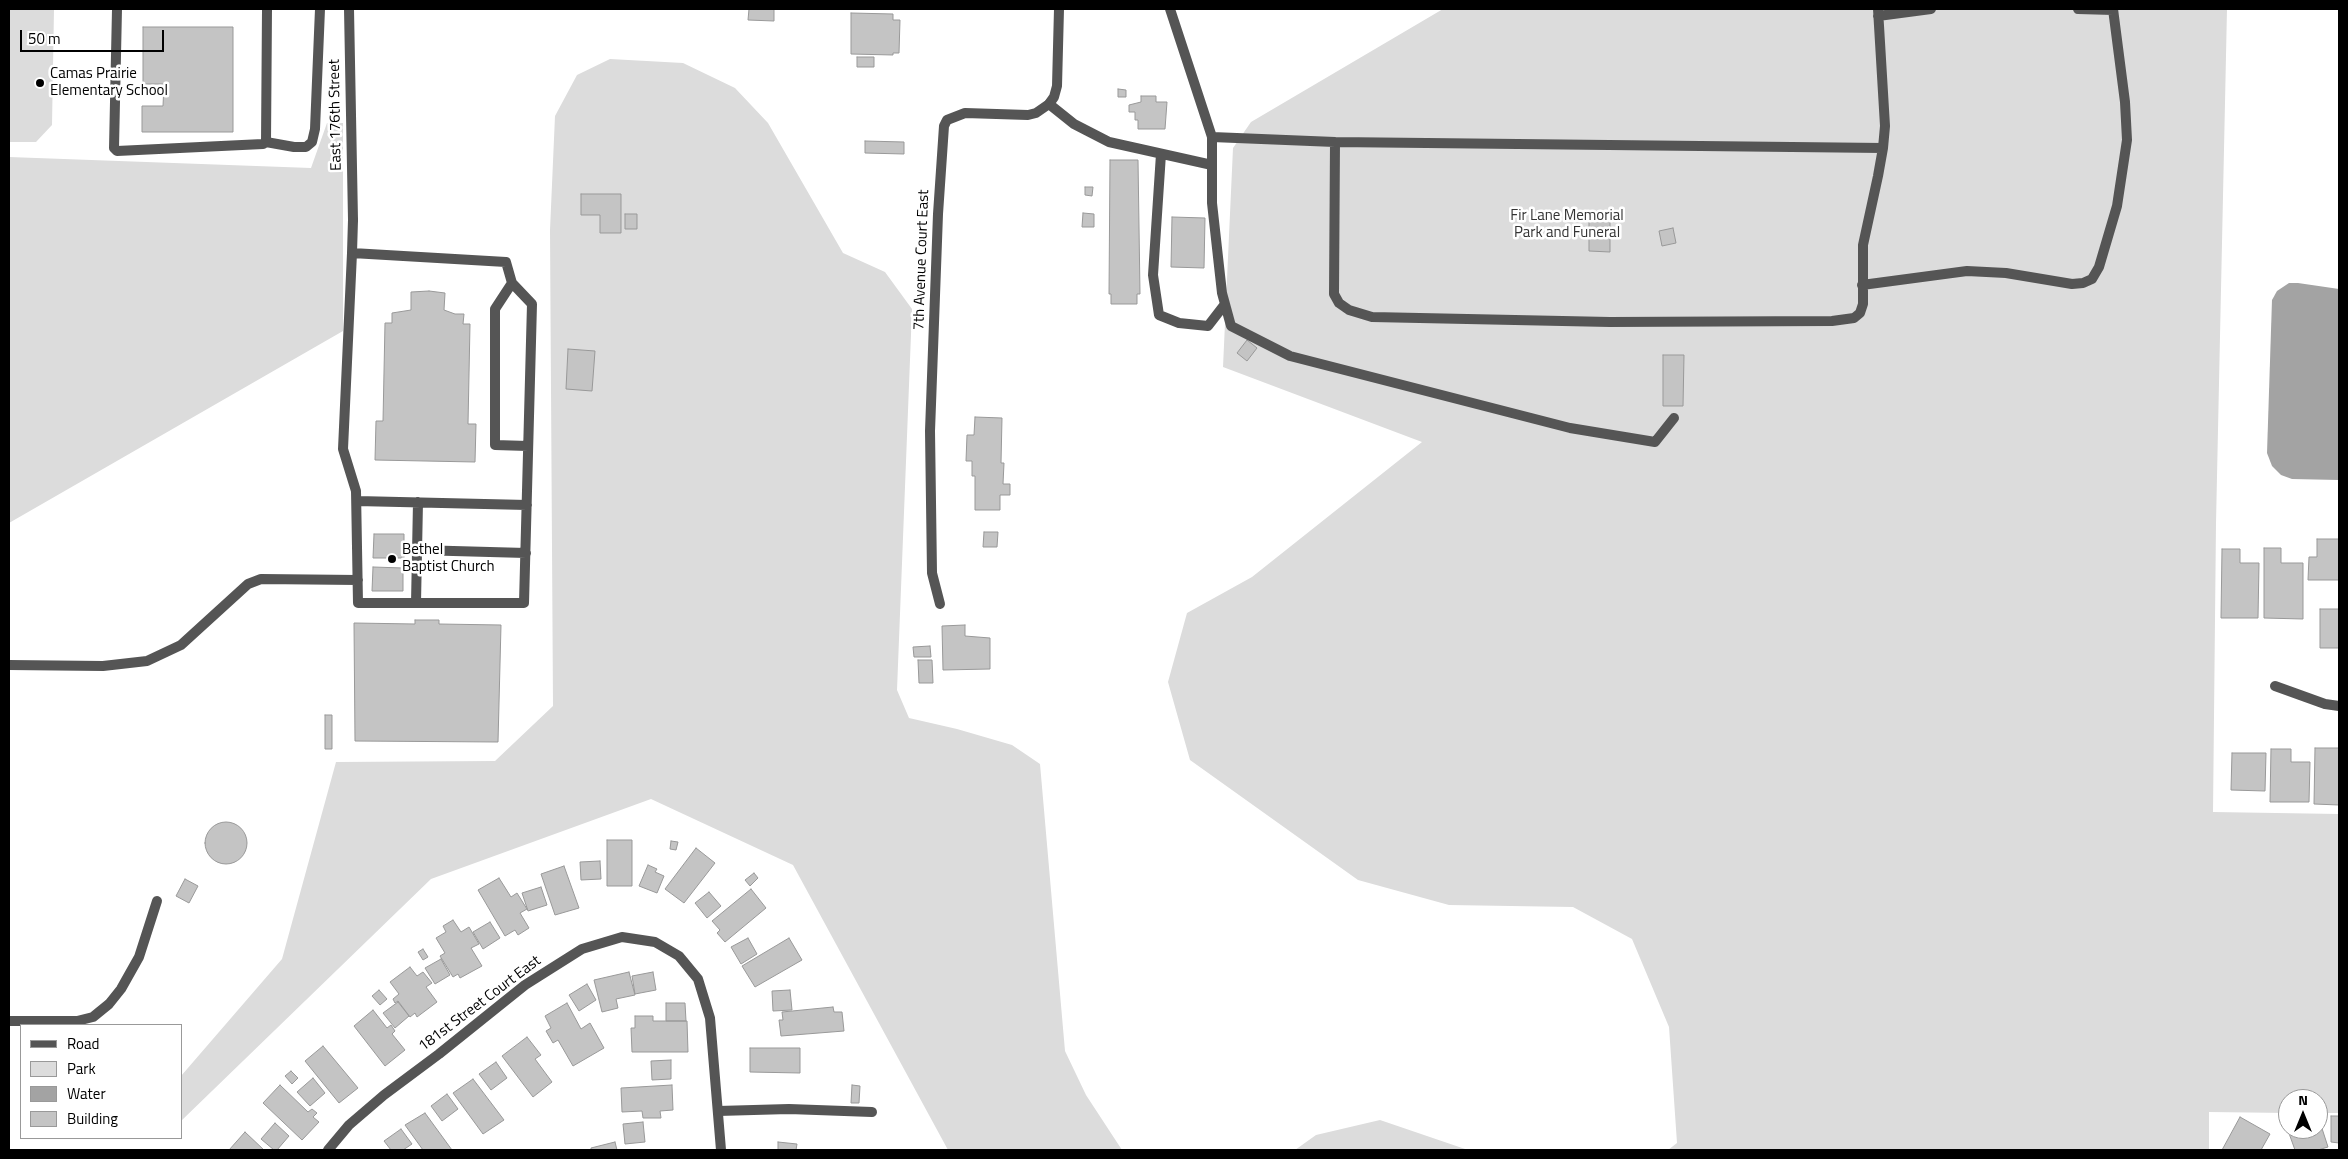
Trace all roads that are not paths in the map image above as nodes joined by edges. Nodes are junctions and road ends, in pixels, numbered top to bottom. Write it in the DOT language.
graph roads {
  1 [pos="117,9"];
  2 [pos="267,9"];
  3 [pos="320,9"];
  4 [pos="349,9"];
  5 [pos="1059,9"];
  6 [pos="1170,9"];
  7 [pos="1931,9"];
  8 [pos="2078,9"];
  9 [pos="2113,10"];
  10 [pos="1878,12"];
  11 [pos="1049,104"];
  12 [pos="1212,137"];
  13 [pos="266,142"];
  14 [pos="1335,142"];
  15 [pos="1883,148"];
  16 [pos="1161,154"];
  17 [pos="1212,165"];
  18 [pos="352,253"];
  19 [pos="512,283"];
  20 [pos="1862,285"];
  21 [pos="1225,304"];
  22 [pos="1674,418"];
  23 [pos="528,446"];
  24 [pos="357,501"];
  25 [pos="418,502"];
  26 [pos="527,505"];
  27 [pos="418,550"];
  28 [pos="526,553"];
  29 [pos="358,580"];
  30 [pos="416,603"];
  31 [pos="940,604"];
  32 [pos="9,665"];
  33 [pos="2275,686"];
  34 [pos="2339,706"];
  35 [pos="157,901"];
  36 [pos="9,1021"];
  37 [pos="718,1110"];
  38 [pos="872,1112"];
  39 [pos="328,1150"];
  40 [pos="721,1150"];
  1 -- 13 [label="street"];
  2 -- 13 [label="street"];
  3 -- 13 [label="street"];
  4 -- 18 [label="street, East 176th Street"];
  5 -- 11 [label="street"];
  6 -- 12 [label="street"];
  7 -- 10 [label="street"];
  8 -- 9 [label="street"];
  9 -- 20 [label="street"];
  10 -- 15 [label="street"];
  11 -- 16 [label="street"];
  11 -- 31 [label="street, 7th Avenue Court East"];
  12 -- 14 [label="street"];
  12 -- 17 [label="street"];
  14 -- 15 [label="street"];
  14 -- 20 [label="street"];
  15 -- 20 [label="street"];
  16 -- 17 [label="street"];
  16 -- 21 [label="street"];
  17 -- 21 [label="street"];
  18 -- 19 [label="street"];
  18 -- 24 [label="street, East 176th Street"];
  19 -- 23 [label="street"];
  19 -- 23 [label="street"];
  21 -- 22 [label="street"];
  23 -- 26 [label="street"];
  24 -- 25 [label="street"];
  24 -- 29 [label="street, East 176th Street"];
  25 -- 26 [label="street"];
  25 -- 27 [label="street"];
  26 -- 28 [label="street"];
  27 -- 28 [label="street"];
  27 -- 30 [label="street"];
  28 -- 30 [label="street"];
  29 -- 30 [label="street, East 176th Street"];
  29 -- 32 [label="street"];
  33 -- 34 [label="street"];
  35 -- 36 [label="street"];
  37 -- 38 [label="street"];
  37 -- 39 [label="street, 181st Street Court East"];
  37 -- 40 [label="street, 181st Street Court East"];
}
